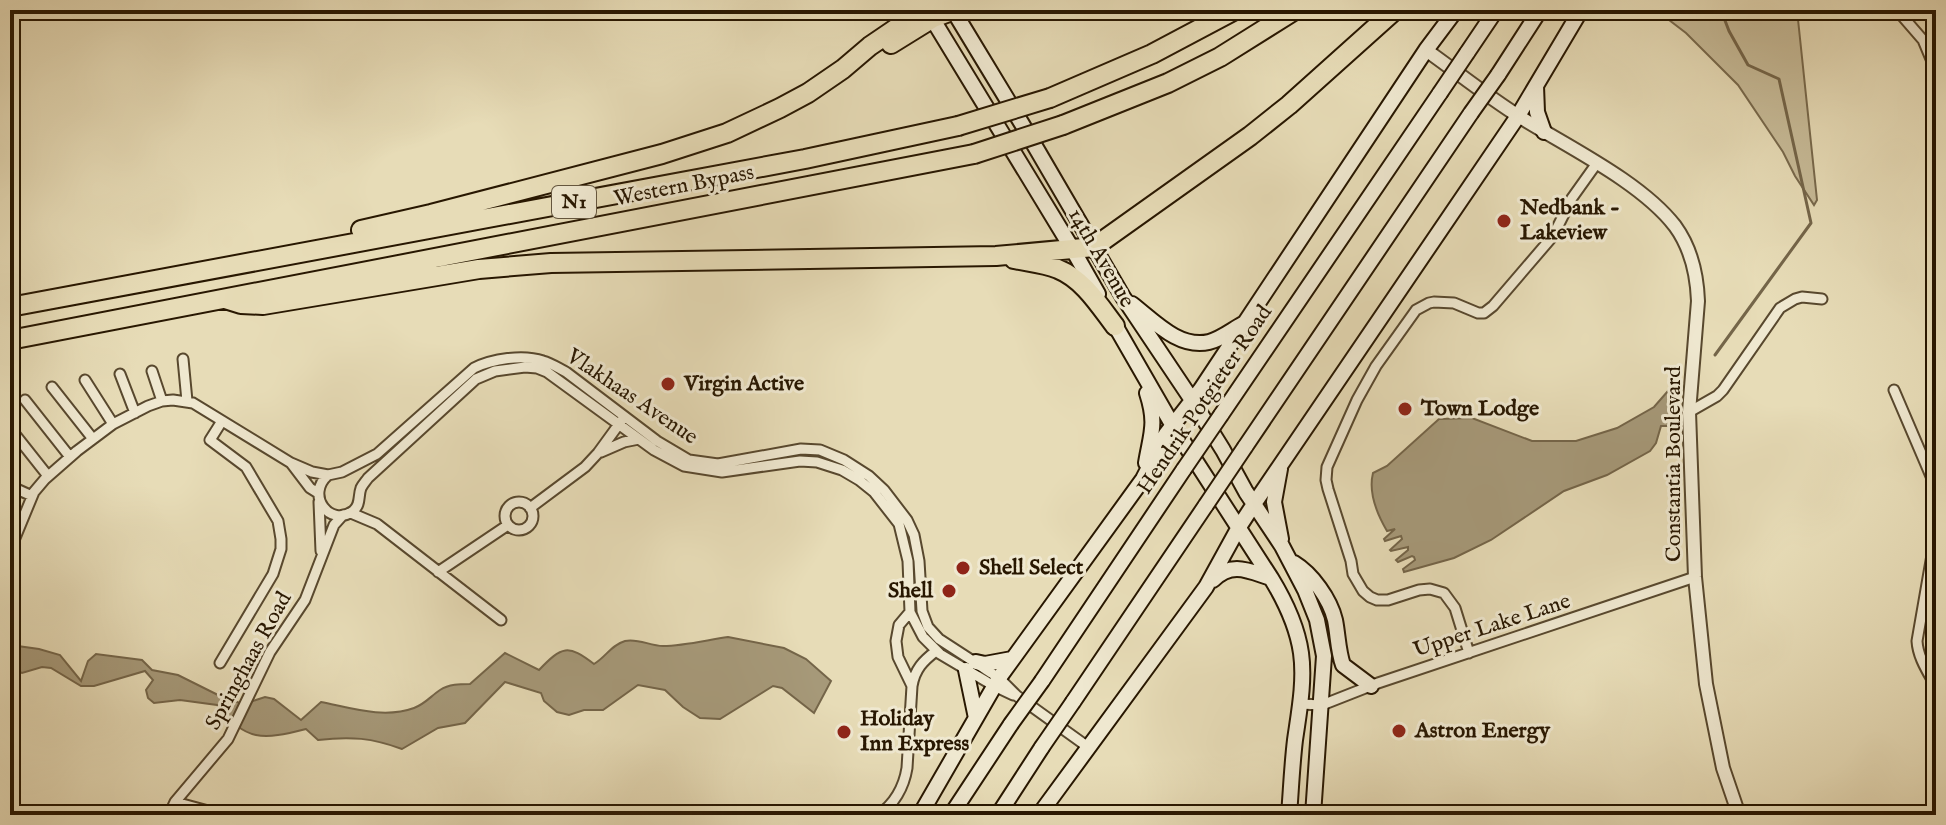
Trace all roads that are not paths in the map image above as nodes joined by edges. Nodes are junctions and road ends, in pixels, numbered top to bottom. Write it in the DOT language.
graph roads {
  1 [pos="908,10"];
  2 [pos="953,10"];
  3 [pos="1235,10"];
  4 [pos="1295,10"];
  5 [pos="1395,10"];
  6 [pos="1456,10"];
  7 [pos="1496,10"];
  8 [pos="1540,10"];
  9 [pos="1581,10"];
  10 [pos="1897,10"];
  11 [pos="930,14"];
  12 [pos="1923,40"];
  13 [pos="1936,45"];
  14 [pos="1426,50"];
  15 [pos="843,69"];
  16 [pos="1936,71"];
  17 [pos="1536,86"];
  18 [pos="1518,116"];
  19 [pos="1544,132"];
  20 [pos="1597,163"];
  21 [pos="1094,247"];
  22 [pos="1073,250"];
  23 [pos="996,256"];
  24 [pos="188,273"];
  25 [pos="1123,297"];
  26 [pos="225,299"];
  27 [pos="1822,299"];
  28 [pos="10,307"];
  29 [pos="1247,321"];
  30 [pos="1115,326"];
  31 [pos="10,340"];
  32 [pos="183,359"];
  33 [pos="1138,365"];
  34 [pos="152,371"];
  35 [pos="120,374"];
  36 [pos="85,380"];
  37 [pos="52,387"];
  38 [pos="1894,390"];
  39 [pos="25,400"];
  40 [pos="1192,400"];
  41 [pos="162,401"];
  42 [pos="187,401"];
  43 [pos="1689,412"];
  44 [pos="135,413"];
  45 [pos="622,420"];
  46 [pos="222,421"];
  47 [pos="113,424"];
  48 [pos="1173,426"];
  49 [pos="10,428"];
  50 [pos="93,439"];
  51 [pos="639,439"];
  52 [pos="598,453"];
  53 [pos="70,457"];
  54 [pos="291,463"];
  55 [pos="1281,465"];
  56 [pos="342,472"];
  57 [pos="328,475"];
  58 [pos="48,476"];
  59 [pos="1143,479"];
  60 [pos="10,486"];
  61 [pos="1936,488"];
  62 [pos="360,494"];
  63 [pos="32,496"];
  64 [pos="318,497"];
  65 [pos="1254,504"];
  66 [pos="530,508"];
  67 [pos="347,514"];
  68 [pos="10,516"];
  69 [pos="22,521"];
  70 [pos="377,524"];
  71 [pos="508,525"];
  72 [pos="1239,527"];
  73 [pos="1936,532"];
  74 [pos="11,546"];
  75 [pos="1282,546"];
  76 [pos="321,558"];
  77 [pos="1290,561"];
  78 [pos="438,572"];
  79 [pos="1695,577"];
  80 [pos="1271,578"];
  81 [pos="1206,587"];
  82 [pos="922,611"];
  83 [pos="910,612"];
  84 [pos="501,620"];
  85 [pos="936,651"];
  86 [pos="1469,653"];
  87 [pos="1012,659"];
  88 [pos="220,663"];
  89 [pos="971,666"];
  90 [pos="996,682"];
  91 [pos="912,686"];
  92 [pos="1371,686"];
  93 [pos="1936,687"];
  94 [pos="1300,704"];
  95 [pos="1322,705"];
  96 [pos="976,718"];
  97 [pos="1088,747"];
  98 [pos="175,802"];
  99 [pos="169,815"];
  100 [pos="223,815"];
  101 [pos="878,815"];
  102 [pos="920,815"];
  103 [pos="951,815"];
  104 [pos="998,815"];
  105 [pos="1039,815"];
  106 [pos="1289,815"];
  107 [pos="1313,815"];
  108 [pos="1739,815"];
  1 -- 15 [label="highway"];
  2 -- 11 [label="highway"];
  2 -- 21 [label="main road, 14th Avenue"];
  3 -- 24 [label="highway, Western Bypass / N1, bridge"];
  4 -- 26 [label="highway, Western Bypass / N1, bridge"];
  5 -- 21 [label="highway"];
  6 -- 14 [label="main road"];
  7 -- 103 [label="main road, Hendrik Potgieter Road, bridge"];
  8 -- 104 [label="main road, bridge"];
  9 -- 17 [label="main road"];
  10 -- 12 [label="street"];
  11 -- 15 [label="highway"];
  11 -- 22 [label="main road, 14th Avenue"];
  12 -- 13 [label="street"];
  12 -- 16 [label="street"];
  14 -- 18 [label="street, Constantia Boulevard"];
  14 -- 29 [label="main road"];
  15 -- 24 [label="highway"];
  17 -- 18 [label="main road"];
  17 -- 19 [label="main road"];
  18 -- 19 [label="street, Constantia Boulevard"];
  18 -- 55 [label="main road"];
  19 -- 20 [label="street, Constantia Boulevard"];
  20 -- 43 [label="street, Constantia Boulevard"];
  20 -- 86 [label="street"];
  21 -- 22 [label="highway"];
  21 -- 25 [label="main road, 14th Avenue"];
  22 -- 23 [label="highway"];
  22 -- 30 [label="main road, 14th Avenue"];
  23 -- 26 [label="highway"];
  23 -- 30 [label="highway"];
  24 -- 28 [label="highway, Western Bypass / N1"];
  25 -- 29 [label="main road"];
  25 -- 40 [label="main road, 14th Avenue"];
  26 -- 31 [label="highway, Western Bypass / N1"];
  27 -- 43 [label="street"];
  29 -- 40 [label="main road"];
  30 -- 33 [label="main road, 14th Avenue"];
  32 -- 42 [label="street"];
  33 -- 48 [label="main road, 14th Avenue"];
  33 -- 59 [label="main road"];
  34 -- 41 [label="street"];
  35 -- 44 [label="street"];
  36 -- 47 [label="street"];
  37 -- 50 [label="street"];
  38 -- 61 [label="street"];
  39 -- 53 [label="street"];
  40 -- 48 [label="main road"];
  40 -- 65 [label="main road, 14th Avenue"];
  41 -- 42 [label="street"];
  41 -- 44 [label="street"];
  42 -- 46 [label="street"];
  43 -- 79 [label="street, Constantia Boulevard"];
  44 -- 47 [label="street"];
  45 -- 51 [label="street, Vlakhaas Avenue"];
  45 -- 52 [label="street"];
  45 -- 56 [label="street, Vlakhaas Avenue"];
  45 -- 62 [label="street, Vlakhaas Avenue"];
  45 -- 82 [label="street, Vlakhaas Avenue"];
  46 -- 54 [label="street"];
  46 -- 88 [label="street"];
  47 -- 50 [label="street"];
  48 -- 59 [label="main road"];
  48 -- 72 [label="main road, 14th Avenue"];
  49 -- 58 [label="street"];
  50 -- 53 [label="street"];
  51 -- 52 [label="street"];
  51 -- 83 [label="street, Vlakhaas Avenue"];
  52 -- 66 [label="street"];
  53 -- 58 [label="street"];
  54 -- 57 [label="street"];
  54 -- 64 [label="street"];
  55 -- 65 [label="main road"];
  55 -- 75 [label="main road"];
  56 -- 57 [label="street, Vlakhaas Avenue"];
  56 -- 62 [label="street"];
  57 -- 64 [label="street"];
  58 -- 63 [label="street"];
  59 -- 87 [label="main road"];
  60 -- 63 [label="street"];
  62 -- 67 [label="street"];
  62 -- 70 [label="street"];
  63 -- 69 [label="street"];
  64 -- 67 [label="street"];
  64 -- 76 [label="street"];
  65 -- 72 [label="main road"];
  65 -- 75 [label="main road, 14th Avenue"];
  66 -- 71 [label="street"];
  66 -- 71 [label="street"];
  67 -- 70 [label="street"];
  67 -- 76 [label="street, Springhaas Road"];
  68 -- 69 [label="street"];
  69 -- 74 [label="street"];
  70 -- 78 [label="street"];
  71 -- 78 [label="street"];
  72 -- 80 [label="main road, 14th Avenue"];
  72 -- 81 [label="main road"];
  73 -- 93 [label="street"];
  75 -- 77 [label="main road"];
  76 -- 98 [label="street, Springhaas Road"];
  77 -- 92 [label="main road"];
  77 -- 95 [label="main road"];
  78 -- 84 [label="street"];
  79 -- 86 [label="street, Upper Lake Lane"];
  79 -- 108 [label="street, Constantia Boulevard"];
  80 -- 81 [label="main road"];
  80 -- 94 [label="main road, 14th Avenue"];
  81 -- 97 [label="main road"];
  82 -- 83 [label="street"];
  82 -- 89 [label="street"];
  83 -- 85 [label="street"];
  83 -- 91 [label="street, Vlakhaas Avenue"];
  85 -- 89 [label="street"];
  85 -- 91 [label="street"];
  86 -- 92 [label="street, Upper Lake Lane"];
  87 -- 89 [label="main road"];
  87 -- 90 [label="main road"];
  89 -- 90 [label="street"];
  89 -- 96 [label="main road"];
  90 -- 96 [label="main road"];
  90 -- 97 [label="street"];
  91 -- 101 [label="street, Vlakhaas Avenue"];
  92 -- 95 [label="street, Upper Lake Lane"];
  94 -- 95 [label="street, Upper Lake Lane"];
  94 -- 106 [label="main road, 14th Avenue"];
  95 -- 107 [label="main road"];
  96 -- 102 [label="main road"];
  97 -- 105 [label="main road"];
  98 -- 99 [label="street, Springhaas Road"];
  98 -- 100 [label="street"];
}
